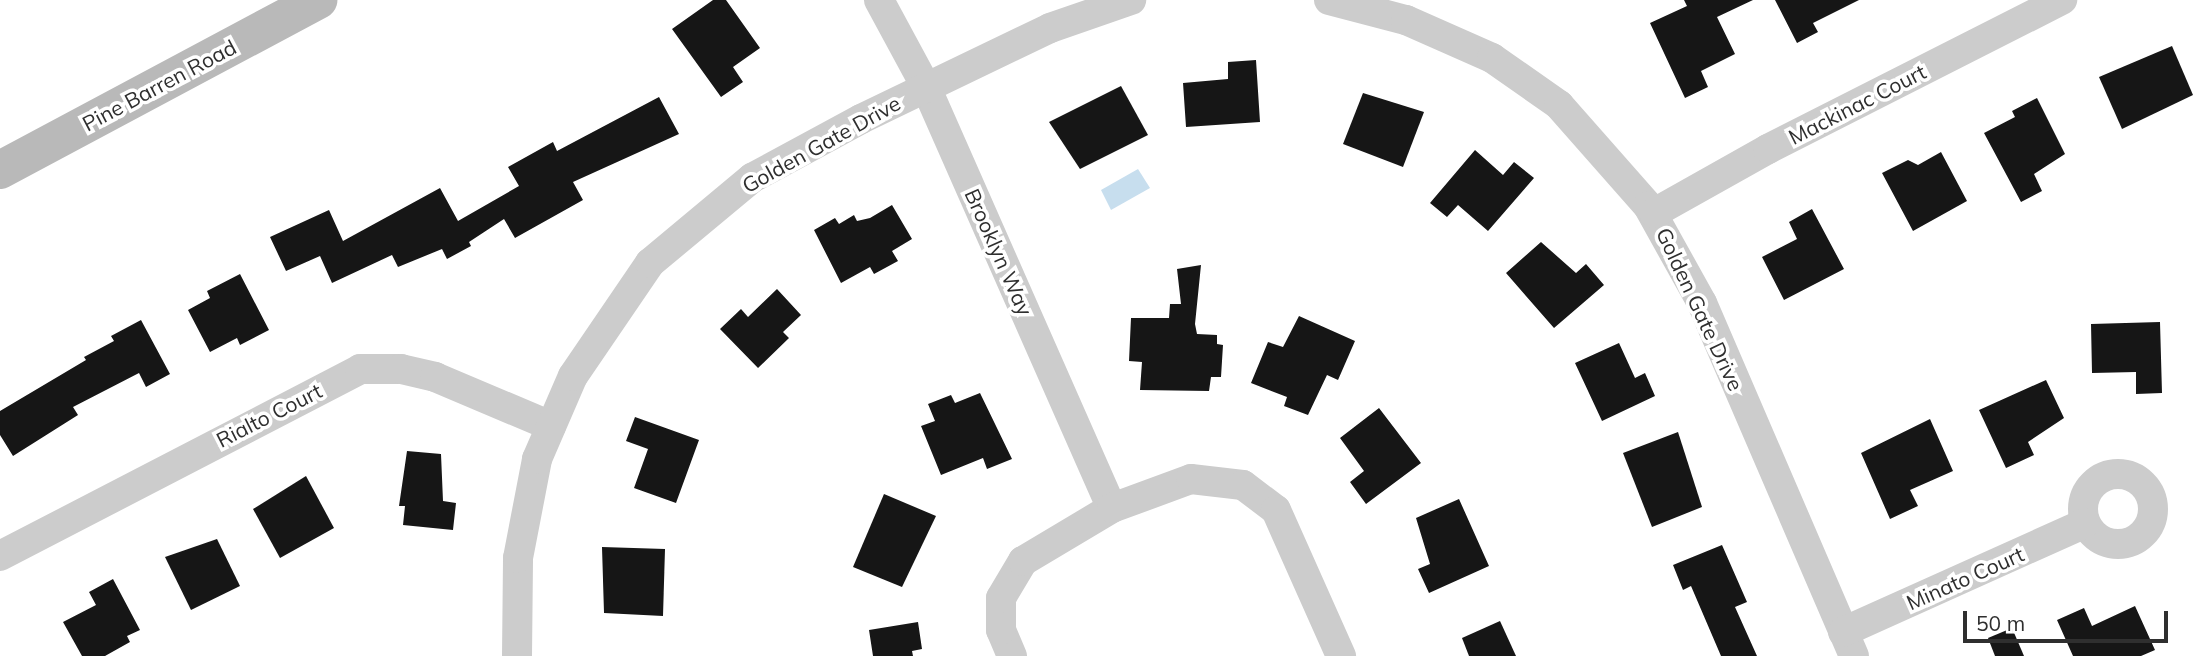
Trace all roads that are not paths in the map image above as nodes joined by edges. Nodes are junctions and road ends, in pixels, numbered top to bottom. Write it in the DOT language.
graph roads {
  1 [pos="318,0"];
  2 [pos="879,0"];
  3 [pos="1131,0"];
  4 [pos="1329,0"];
  5 [pos="2062,0"];
  6 [pos="926,87"];
  7 [pos="0,170"];
  8 [pos="1654,213"];
  9 [pos="551,426"];
  10 [pos="1112,508"];
  11 [pos="2086,523"];
  12 [pos="0,556"];
  13 [pos="1849,644"];
  14 [pos="517,656"];
  15 [pos="1012,656"];
  16 [pos="1341,656"];
  1 -- 7 [label="main road, Pine Barren Road"];
  2 -- 6 [label="street, Brooklyn Way"];
  3 -- 6 [label="street, Golden Gate Drive"];
  4 -- 8 [label="street, Golden Gate Drive"];
  5 -- 8 [label="street, Mackinac Court"];
  6 -- 9 [label="street, Golden Gate Drive"];
  6 -- 10 [label="street, Brooklyn Way"];
  8 -- 13 [label="street, Golden Gate Drive"];
  9 -- 12 [label="street, Rialto Court"];
  9 -- 14 [label="street, Golden Gate Drive"];
  10 -- 15 [label="street"];
  10 -- 16 [label="street"];
  11 -- 13 [label="street, Minato Court"];
}
